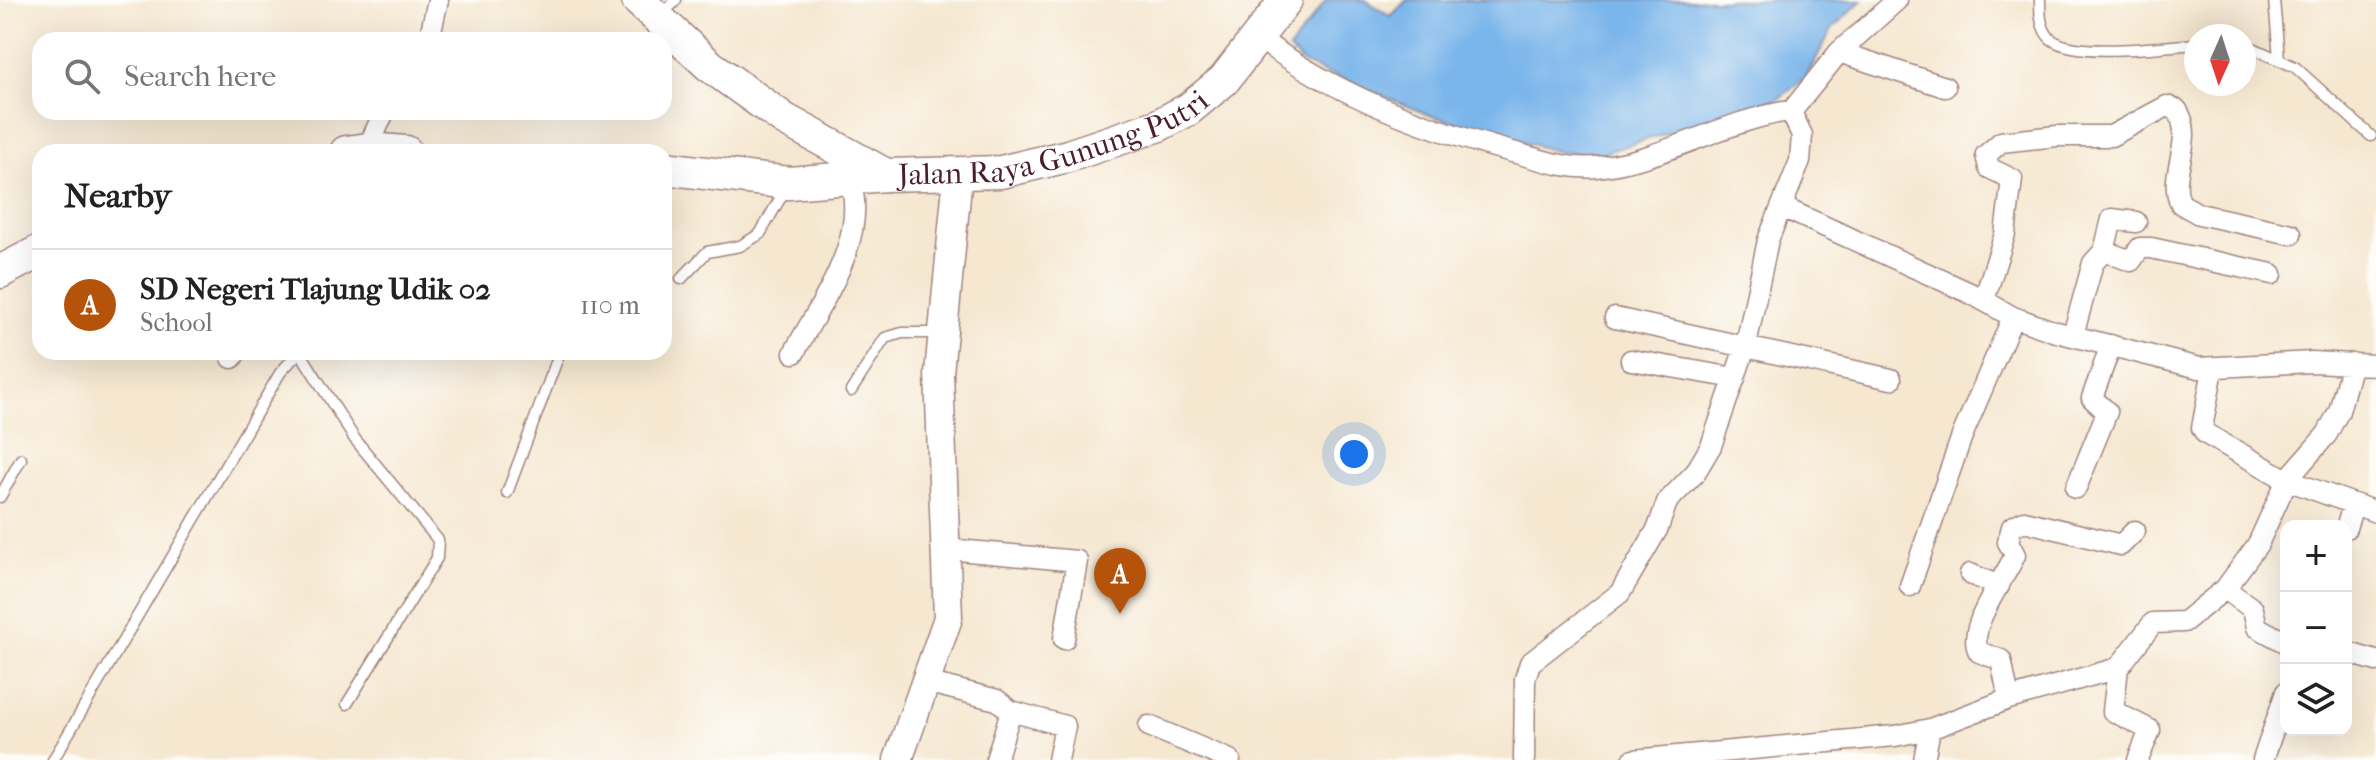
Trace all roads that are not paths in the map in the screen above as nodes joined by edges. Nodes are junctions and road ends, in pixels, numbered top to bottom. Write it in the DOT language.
graph roads {
  1 [pos="438,0"];
  2 [pos="1286,0"];
  3 [pos="1897,0"];
  4 [pos="2040,0"];
  5 [pos="2274,0"];
  6 [pos="657,6"];
  7 [pos="431,32"];
  8 [pos="1257,37"];
  9 [pos="2184,44"];
  10 [pos="2256,49"];
  11 [pos="1839,52"];
  12 [pos="2279,58"];
  13 [pos="1945,87"];
  14 [pos="1791,112"];
  15 [pos="379,120"];
  16 [pos="2371,136"];
  17 [pos="364,144"];
  18 [pos="672,169"];
  19 [pos="886,175"];
  20 [pos="958,175"];
  21 [pos="850,180"];
  22 [pos="789,183"];
  23 [pos="1782,207"];
  24 [pos="2136,222"];
  25 [pos="2291,234"];
  26 [pos="2104,251"];
  27 [pos="32,255"];
  28 [pos="0,272"];
  29 [pos="2272,274"];
  30 [pos="681,279"];
  31 [pos="1984,300"];
  32 [pos="2013,317"];
  33 [pos="1615,318"];
  34 [pos="940,333"];
  35 [pos="2073,335"];
  36 [pos="1746,345"];
  37 [pos="2111,345"];
  38 [pos="794,353"];
  39 [pos="292,360"];
  40 [pos="304,360"];
  41 [pos="557,360"];
  42 [pos="1631,360"];
  43 [pos="2352,363"];
  44 [pos="2376,365"];
  45 [pos="2213,369"];
  46 [pos="1735,378"];
  47 [pos="1891,379"];
  48 [pos="851,391"];
  49 [pos="21,459"];
  50 [pos="2287,480"];
  51 [pos="2076,488"];
  52 [pos="507,493"];
  53 [pos="0,497"];
  54 [pos="2353,506"];
  55 [pos="2376,512"];
  56 [pos="2349,520"];
  57 [pos="2135,531"];
  58 [pos="947,549"];
  59 [pos="1970,574"];
  60 [pos="1910,586"];
  61 [pos="1999,586"];
  62 [pos="2225,589"];
  63 [pos="1064,639"];
  64 [pos="2280,640"];
  65 [pos="2352,654"];
  66 [pos="2376,661"];
  67 [pos="2118,668"];
  68 [pos="926,682"];
  69 [pos="2009,699"];
  70 [pos="347,704"];
  71 [pos="2280,710"];
  72 [pos="1011,711"];
  73 [pos="1149,726"];
  74 [pos="1930,729"];
  75 [pos="53,760"];
  76 [pos="898,760"];
  77 [pos="996,760"];
  78 [pos="1058,760"];
  79 [pos="1230,760"];
  80 [pos="1512,760"];
  81 [pos="1524,760"];
  82 [pos="1542,760"];
  83 [pos="1633,760"];
  84 [pos="1924,760"];
  85 [pos="2138,760"];
  86 [pos="2263,760"];
  1 -- 7 [label="street"];
  2 -- 8 [label="main road, Jalan Raya Gunung Putri"];
  3 -- 11 [label="street"];
  4 -- 9 [label="lane"];
  5 -- 12 [label="lane"];
  6 -- 19 [label="main road, Jalan Raya Gunung Putri"];
  8 -- 14 [label="street"];
  8 -- 20 [label="main road, Jalan Raya Gunung Putri"];
  10 -- 12 [label="lane"];
  11 -- 13 [label="street"];
  11 -- 14 [label="street"];
  12 -- 16 [label="lane"];
  14 -- 23 [label="street"];
  15 -- 17 [label="street"];
  18 -- 22 [label="main road"];
  19 -- 20 [label="main road, Jalan Raya Gunung Putri"];
  19 -- 21 [label="main road"];
  20 -- 34 [label="street"];
  21 -- 22 [label="main road"];
  21 -- 38 [label="street"];
  22 -- 30 [label="lane"];
  23 -- 31 [label="street"];
  23 -- 36 [label="street"];
  24 -- 26 [label="street"];
  25 -- 31 [label="street"];
  26 -- 29 [label="street"];
  26 -- 35 [label="street"];
  27 -- 28 [label="main road"];
  31 -- 32 [label="street"];
  32 -- 35 [label="street"];
  32 -- 60 [label="street"];
  33 -- 36 [label="street"];
  34 -- 48 [label="lane"];
  34 -- 58 [label="street"];
  35 -- 37 [label="street"];
  36 -- 46 [label="street"];
  36 -- 47 [label="street"];
  37 -- 45 [label="street"];
  37 -- 51 [label="street"];
  39 -- 75 [label="lane"];
  40 -- 70 [label="lane"];
  41 -- 52 [label="lane"];
  42 -- 46 [label="street"];
  43 -- 44 [label="street"];
  43 -- 45 [label="street"];
  43 -- 50 [label="street"];
  45 -- 50 [label="street"];
  46 -- 81 [label="street"];
  49 -- 53 [label="lane"];
  50 -- 54 [label="street"];
  50 -- 62 [label="street"];
  54 -- 55 [label="street"];
  54 -- 56 [label="street"];
  57 -- 61 [label="street"];
  58 -- 63 [label="street"];
  58 -- 68 [label="street"];
  59 -- 61 [label="street"];
  61 -- 69 [label="street"];
  62 -- 64 [label="street"];
  62 -- 67 [label="street"];
  65 -- 66 [label="street"];
  67 -- 69 [label="street"];
  67 -- 85 [label="street"];
  68 -- 72 [label="street"];
  68 -- 76 [label="street"];
  69 -- 74 [label="street"];
  71 -- 86 [label="street"];
  72 -- 77 [label="street"];
  72 -- 78 [label="street"];
  73 -- 79 [label="street"];
  74 -- 83 [label="street"];
  74 -- 84 [label="street"];
  80 -- 81 [label="street"];
  81 -- 82 [label="street"];
}
